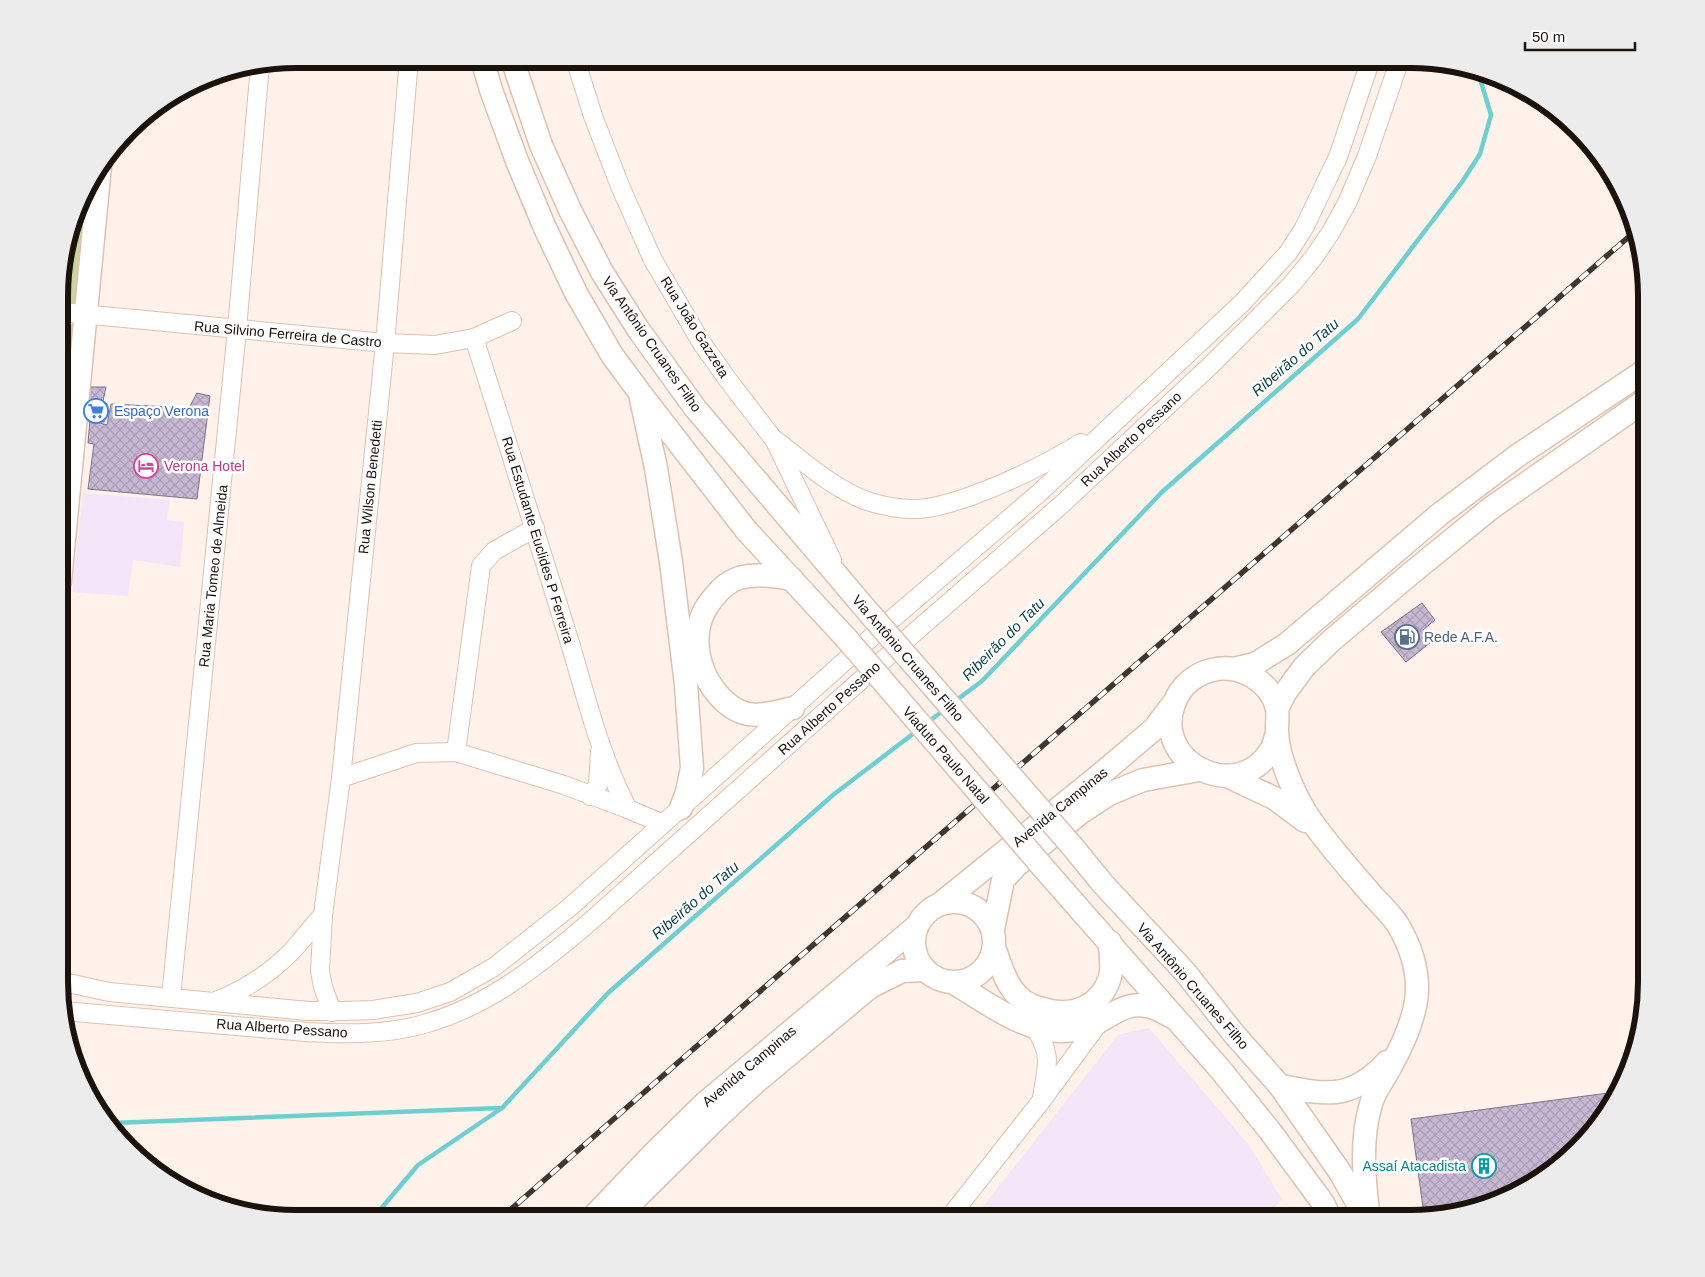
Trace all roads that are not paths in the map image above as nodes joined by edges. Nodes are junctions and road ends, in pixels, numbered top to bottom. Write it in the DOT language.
graph roads {
  1 [pos="408,68"];
  2 [pos="485,68"];
  3 [pos="515,68"];
  4 [pos="578,68"];
  5 [pos="1368,68"];
  6 [pos="1397,68"];
  7 [pos="260,70"];
  8 [pos="99,181"];
  9 [pos="68,313"];
  10 [pos="86,315"];
  11 [pos="512,321"];
  12 [pos="237,329"];
  13 [pos="474,338"];
  14 [pos="384,343"];
  15 [pos="1638,375"];
  16 [pos="640,393"];
  17 [pos="1638,410"];
  18 [pos="1112,423"];
  19 [pos="775,441"];
  20 [pos="68,499"];
  21 [pos="534,528"];
  22 [pos="792,579"];
  23 [pos="842,581"];
  24 [pos="1233,668"];
  25 [pos="1174,704"];
  26 [pos="793,708"];
  27 [pos="1277,709"];
  28 [pos="1277,733"];
  29 [pos="601,743"];
  30 [pos="456,752"];
  31 [pos="1199,770"];
  32 [pos="1226,776"];
  33 [pos="340,778"];
  34 [pos="590,796"];
  35 [pos="681,808"];
  36 [pos="628,809"];
  37 [pos="663,824"];
  38 [pos="1318,832"];
  39 [pos="940,904"];
  40 [pos="323,915"];
  41 [pos="917,926"];
  42 [pos="994,939"];
  43 [pos="1110,942"];
  44 [pos="924,970"];
  45 [pos="954,983"];
  46 [pos="68,984"];
  47 [pos="171,997"];
  48 [pos="215,1001"];
  49 [pos="69,1012"];
  50 [pos="332,1012"];
  51 [pos="1175,1018"];
  52 [pos="1102,1019"];
  53 [pos="1034,1027"];
  54 [pos="1403,1044"];
  55 [pos="750,1076"];
  56 [pos="1280,1086"];
  57 [pos="1042,1100"];
  58 [pos="600,1210"];
  59 [pos="624,1210"];
  60 [pos="955,1210"];
  61 [pos="1326,1210"];
  62 [pos="1362,1210"];
  63 [pos="1366,1210"];
  1 -- 14 [label="street, Rua Wilson Benedetti"];
  2 -- 16 [label="main road"];
  3 -- 23 [label="main road, Via Antônio Cruanes Filho"];
  4 -- 19 [label="street, Rua João Gazzeta"];
  5 -- 18 [label="street, Rua Alberto Pessano"];
  6 -- 49 [label="street, Rua Alberto Pessano"];
  7 -- 12 [label="street, Rua Maria Tomeo de Almeida"];
  8 -- 10 [label="main road"];
  9 -- 10 [label="street, Rua Silvino Ferreira de Castro"];
  10 -- 12 [label="street, Rua Silvino Ferreira de Castro"];
  10 -- 20 [label="main road"];
  11 -- 13 [label="street, Rua Silvino Ferreira de Castro"];
  12 -- 14 [label="street, Rua Silvino Ferreira de Castro"];
  12 -- 47 [label="street, Rua Maria Tomeo de Almeida"];
  13 -- 14 [label="street, Rua Silvino Ferreira de Castro"];
  13 -- 21 [label="street, Rua Estudante Euclides P Ferreira"];
  14 -- 33 [label="street, Rua Wilson Benedetti"];
  15 -- 24 [label="main road"];
  16 -- 22 [label="main road"];
  16 -- 35 [label="main road"];
  17 -- 27 [label="main road"];
  18 -- 19 [label="street"];
  18 -- 26 [label="street, Rua Alberto Pessano"];
  19 -- 23 [label="street, Rua João Gazzeta"];
  21 -- 29 [label="street, Rua Estudante Euclides P Ferreira"];
  21 -- 30 [label="street"];
  22 -- 26 [label="main road"];
  22 -- 43 [label="main road, Viaduto Paulo Natal, bridge"];
  23 -- 56 [label="main road, Via Antônio Cruanes Filho, bridge"];
  24 -- 25 [label="main road"];
  24 -- 27 [label="main road"];
  25 -- 31 [label="main road"];
  25 -- 39 [label="main road, Avenida Campinas"];
  26 -- 35 [label="street, Rua Alberto Pessano"];
  27 -- 28 [label="main road"];
  28 -- 32 [label="main road"];
  28 -- 38 [label="main road"];
  29 -- 34 [label="street, Rua Estudante Euclides P Ferreira"];
  29 -- 36 [label="street, Rua Estudante Euclides P Ferreira"];
  30 -- 33 [label="street"];
  30 -- 34 [label="street"];
  31 -- 32 [label="main road"];
  31 -- 42 [label="main road, Avenida Campinas"];
  32 -- 38 [label="main road"];
  33 -- 40 [label="street, Rua Wilson Benedetti"];
  34 -- 36 [label="street"];
  35 -- 37 [label="street, Rua Alberto Pessano"];
  36 -- 37 [label="street"];
  37 -- 50 [label="street, Rua Alberto Pessano"];
  38 -- 54 [label="main road"];
  39 -- 41 [label="main road"];
  39 -- 42 [label="main road"];
  40 -- 48 [label="street"];
  40 -- 50 [label="street, Rua Wilson Benedetti"];
  41 -- 44 [label="main road"];
  41 -- 55 [label="main road, Avenida Campinas"];
  42 -- 43 [label="main road"];
  42 -- 45 [label="main road"];
  43 -- 51 [label="main road"];
  44 -- 45 [label="main road"];
  44 -- 55 [label="main road, Avenida Campinas"];
  45 -- 53 [label="main road"];
  46 -- 47 [label="street, Rua Alberto Pessano"];
  47 -- 48 [label="street, Rua Alberto Pessano"];
  48 -- 50 [label="street, Rua Alberto Pessano"];
  51 -- 52 [label="main road"];
  51 -- 61 [label="main road"];
  52 -- 53 [label="main road"];
  52 -- 57 [label="street"];
  53 -- 57 [label="street"];
  54 -- 56 [label="main road"];
  54 -- 63 [label="main road"];
  55 -- 58 [label="main road, Avenida Campinas"];
  55 -- 59 [label="main road, Avenida Campinas"];
  56 -- 62 [label="main road, Via Antônio Cruanes Filho"];
  57 -- 60 [label="street"];
}
